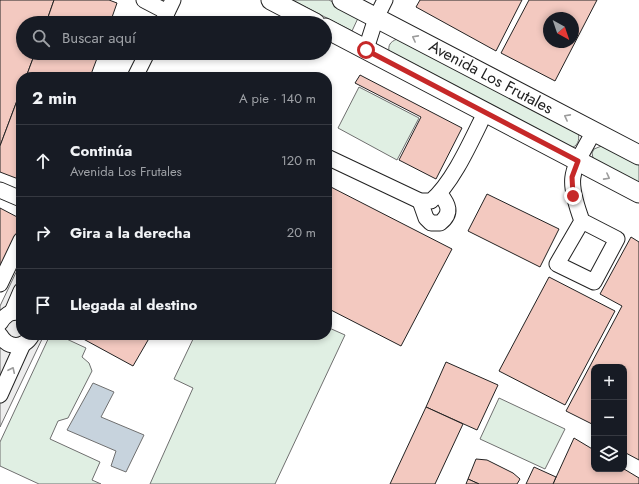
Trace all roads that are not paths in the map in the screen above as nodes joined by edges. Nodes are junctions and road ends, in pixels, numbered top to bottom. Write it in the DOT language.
graph roads {
  1 [pos="144,0"];
  2 [pos="271,0"];
  3 [pos="342,0"];
  4 [pos="385,0"];
  5 [pos="167,12"];
  6 [pos="302,16"];
  7 [pos="376,18"];
  8 [pos="332,32"];
  9 [pos="366,50"];
  10 [pos="144,60"];
  11 [pos="138,72"];
  12 [pos="485,113"];
  13 [pos="594,131"];
  14 [pos="639,155"];
  15 [pos="332,159"];
  16 [pos="578,161"];
  17 [pos="0,190"];
  18 [pos="639,193"];
  19 [pos="440,194"];
  20 [pos="16,197"];
  21 [pos="420,201"];
  22 [pos="582,220"];
  23 [pos="16,250"];
  24 [pos="0,284"];
  25 [pos="16,312"];
  26 [pos="0,323"];
  27 [pos="0,335"];
  28 [pos="28,340"];
  29 [pos="0,396"];
  1 -- 5 [label="lane"];
  2 -- 6 [label="main road"];
  3 -- 7 [label="main road, Avenida Los Frutales"];
  4 -- 7 [label="lane"];
  7 -- 9 [label="lane"];
  13 -- 7 [label="main road, Avenida Los Frutales, one-way"];
  8 -- 9 [label="main road"];
  9 -- 12 [label="main road"];
  10 -- 11 [label="lane"];
  12 -- 16 [label="main road"];
  12 -- 19 [label="lane"];
  13 -- 14 [label="main road, Avenida Los Frutales"];
  13 -- 16 [label="lane"];
  15 -- 21 [label="lane"];
  16 -- 18 [label="main road, one-way"];
  16 -- 22 [label="lane"];
  17 -- 20 [label="lane"];
  19 -- 21 [label="lane"];
  19 -- 21 [label="lane"];
  23 -- 24 [label="lane"];
  25 -- 26 [label="lane"];
  27 -- 28 [label="lane"];
  29 -- 28 [label="lane, one-way"];
}
